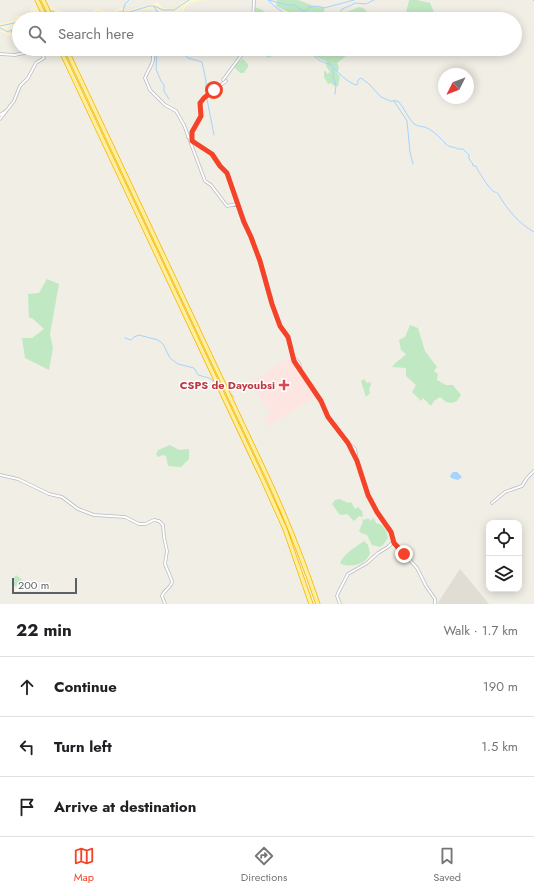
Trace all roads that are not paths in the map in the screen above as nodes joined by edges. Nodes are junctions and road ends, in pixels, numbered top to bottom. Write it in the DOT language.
graph roads {
  1 [pos="37,0"];
  2 [pos="43,0"];
  3 [pos="254,0"];
  4 [pos="42,12"];
  5 [pos="49,12"];
  6 [pos="253,12"];
  7 [pos="0,54"];
  8 [pos="12,55"];
  9 [pos="43,56"];
  10 [pos="63,56"];
  11 [pos="69,56"];
  12 [pos="152,56"];
  13 [pos="241,56"];
  14 [pos="8,109"];
  15 [pos="0,115"];
  16 [pos="0,119"];
  17 [pos="188,137"];
  18 [pos="192,141"];
  19 [pos="191,145"];
  20 [pos="237,204"];
  21 [pos="534,470"];
  22 [pos="0,475"];
  23 [pos="492,503"];
  24 [pos="393,542"];
  25 [pos="164,604"];
  26 [pos="311,604"];
  27 [pos="318,604"];
  28 [pos="340,604"];
  29 [pos="435,604"];
  1 -- 4 [label="highway"];
  2 -- 5 [label="highway"];
  3 -- 6 [label="street"];
  7 -- 8 [label="street"];
  9 -- 14 [label="street"];
  10 -- 26 [label="highway"];
  11 -- 27 [label="highway"];
  12 -- 17 [label="street"];
  13 -- 18 [label="street"];
  14 -- 15 [label="street"];
  14 -- 16 [label="street"];
  17 -- 18 [label="street"];
  17 -- 19 [label="street"];
  18 -- 19 [label="street"];
  18 -- 20 [label="street"];
  19 -- 20 [label="street"];
  20 -- 24 [label="street"];
  21 -- 23 [label="street"];
  22 -- 25 [label="street"];
  24 -- 28 [label="street"];
  24 -- 29 [label="street"];
}
